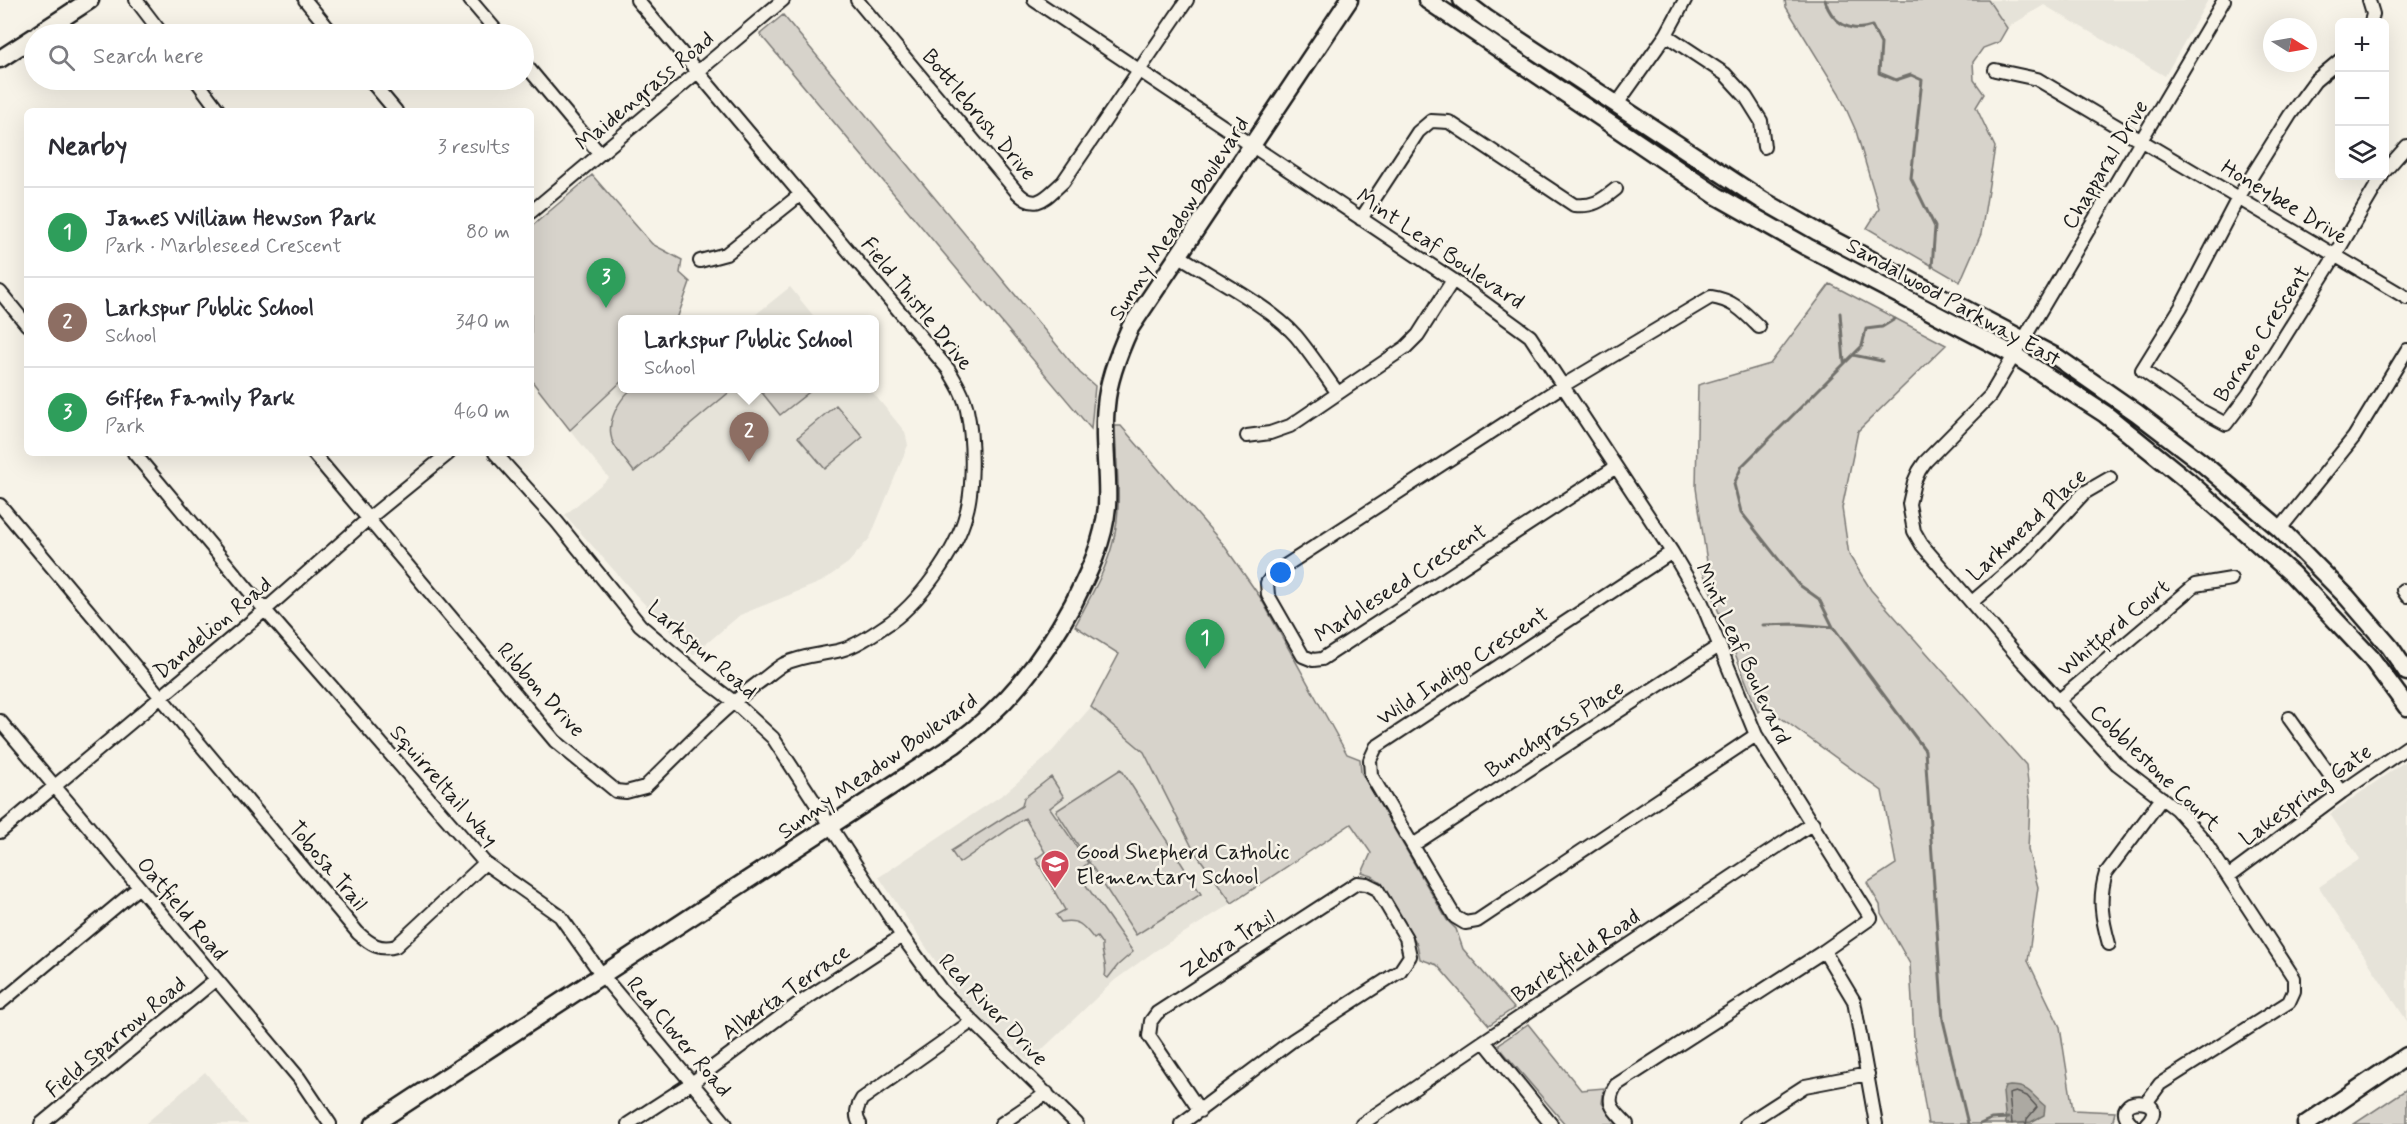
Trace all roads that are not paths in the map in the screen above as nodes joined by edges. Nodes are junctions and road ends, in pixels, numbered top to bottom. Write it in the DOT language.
graph roads {
  1 [pos="90,0"];
  2 [pos="136,0"];
  3 [pos="305,0"];
  4 [pos="470,0"];
  5 [pos="637,0"];
  6 [pos="783,0"];
  7 [pos="857,0"];
  8 [pos="1034,0"];
  9 [pos="1187,0"];
  10 [pos="1349,0"];
  11 [pos="1427,0"];
  12 [pos="1462,0"];
  13 [pos="1685,0"];
  14 [pos="2224,0"];
  15 [pos="2369,1"];
  16 [pos="2372,18"];
  17 [pos="54,24"];
  18 [pos="154,24"];
  19 [pos="325,24"];
  20 [pos="490,24"];
  21 [pos="1666,35"];
  22 [pos="24,44"];
  23 [pos="0,59"];
  24 [pos="2335,64"];
  25 [pos="1995,70"];
  26 [pos="698,72"];
  27 [pos="1140,72"];
  28 [pos="534,75"];
  29 [pos="203,90"];
  30 [pos="378,90"];
  31 [pos="1617,104"];
  32 [pos="217,108"];
  33 [pos="393,108"];
  34 [pos="2142,141"];
  35 [pos="1251,145"];
  36 [pos="2407,146"];
  37 [pos="1764,147"];
  38 [pos="600,154"];
  39 [pos="2389,167"];
  40 [pos="2380,180"];
  41 [pos="1616,189"];
  42 [pos="801,194"];
  43 [pos="2238,198"];
  44 [pos="534,209"];
  45 [pos="1361,219"];
  46 [pos="1178,255"];
  47 [pos="2335,255"];
  48 [pos="700,261"];
  49 [pos="1453,280"];
  50 [pos="0,292"];
  51 [pos="2407,298"];
  52 [pos="24,321"];
  53 [pos="1759,327"];
  54 [pos="2018,348"];
  55 [pos="2407,350"];
  56 [pos="1564,385"];
  57 [pos="1337,392"];
  58 [pos="1247,436"];
  59 [pos="137,456"];
  60 [pos="316,456"];
  61 [pos="445,456"];
  62 [pos="498,456"];
  63 [pos="1616,466"];
  64 [pos="2110,478"];
  65 [pos="0,505"];
  66 [pos="368,519"];
  67 [pos="2280,529"];
  68 [pos="1672,552"];
  69 [pos="2231,579"];
  70 [pos="1972,602"];
  71 [pos="265,610"];
  72 [pos="1719,646"];
  73 [pos="2407,672"];
  74 [pos="161,697"];
  75 [pos="733,701"];
  76 [pos="2058,701"];
  77 [pos="2407,707"];
  78 [pos="2289,718"];
  79 [pos="0,722"];
  80 [pos="1756,735"];
  81 [pos="2407,747"];
  82 [pos="54,787"];
  83 [pos="2342,792"];
  84 [pos="2162,798"];
  85 [pos="1813,823"];
  86 [pos="831,825"];
  87 [pos="0,832"];
  88 [pos="1413,845"];
  89 [pos="484,863"];
  90 [pos="2229,876"];
  91 [pos="139,887"];
  92 [pos="902,936"];
  93 [pos="2109,944"];
  94 [pos="1824,951"];
  95 [pos="602,975"];
  96 [pos="215,980"];
  97 [pos="0,1003"];
  98 [pos="971,1022"];
  99 [pos="1484,1041"];
  100 [pos="2407,1056"];
  101 [pos="1868,1074"];
  102 [pos="693,1082"];
  103 [pos="1047,1094"];
  104 [pos="2146,1103"];
  105 [pos="1200,1111"];
  106 [pos="41,1124"];
  107 [pos="330,1124"];
  108 [pos="374,1124"];
  109 [pos="628,1124"];
  110 [pos="726,1124"];
  111 [pos="860,1124"];
  112 [pos="1001,1124"];
  113 [pos="1077,1124"];
  114 [pos="1181,1124"];
  115 [pos="1362,1124"];
  116 [pos="1551,1124"];
  117 [pos="1627,1124"];
  118 [pos="1746,1124"];
  119 [pos="1876,1124"];
  120 [pos="2132,1124"];
  121 [pos="2146,1124"];
  122 [pos="2306,1124"];
  1 -- 17 [label="main road"];
  2 -- 18 [label="street"];
  3 -- 19 [label="street"];
  4 -- 20 [label="street"];
  5 -- 26 [label="street, Field Thistle Drive"];
  6 -- 26 [label="street, Maidengrass Road"];
  7 -- 27 [label="street, Bottlebrush Drive"];
  8 -- 27 [label="street, Mint Leaf Boulevard"];
  9 -- 27 [label="street, Bottlebrush Drive"];
  10 -- 35 [label="main road, Sunny Meadow Boulevard"];
  11 -- 54 [label="main road, Sandalwood Parkway East"];
  12 -- 31 [label="main road, Sandalwood Parkway East"];
  13 -- 21 [label="street"];
  14 -- 34 [label="street, Chapparal Drive"];
  15 -- 16 [label="street"];
  21 -- 31 [label="street"];
  21 -- 37 [label="street"];
  22 -- 23 [label="main road"];
  24 -- 43 [label="street"];
  25 -- 34 [label="street, Honeybee Drive"];
  26 -- 38 [label="street, Maidengrass Road"];
  26 -- 42 [label="street, Field Thistle Drive"];
  27 -- 35 [label="street, Mint Leaf Boulevard"];
  28 -- 38 [label="street"];
  29 -- 32 [label="street"];
  30 -- 33 [label="street"];
  31 -- 54 [label="main road, Sandalwood Parkway East"];
  34 -- 43 [label="street, Honeybee Drive"];
  34 -- 54 [label="street, Chapparal Drive"];
  35 -- 45 [label="street, Mint Leaf Boulevard"];
  35 -- 46 [label="main road, Sunny Meadow Boulevard"];
  36 -- 39 [label="street"];
  38 -- 44 [label="street, Maidengrass Road"];
  40 -- 47 [label="street"];
  41 -- 45 [label="street"];
  42 -- 48 [label="street"];
  42 -- 75 [label="street, Field Thistle Drive"];
  43 -- 47 [label="street, Honeybee Drive"];
  43 -- 47 [label="street, Borneo Crescent"];
  45 -- 49 [label="street, Mint Leaf Boulevard"];
  46 -- 57 [label="street"];
  46 -- 86 [label="main road, Sunny Meadow Boulevard"];
  47 -- 51 [label="street, Honeybee Drive"];
  49 -- 56 [label="street, Mint Leaf Boulevard"];
  49 -- 57 [label="street"];
  50 -- 52 [label="street"];
  53 -- 56 [label="street"];
  54 -- 67 [label="main road, Sandalwood Parkway East"];
  54 -- 70 [label="street, Cobblestone Court"];
  54 -- 77 [label="main road, Sandalwood Parkway East"];
  55 -- 67 [label="street"];
  56 -- 63 [label="street, Mint Leaf Boulevard"];
  56 -- 63 [label="street, Marbleseed Crescent"];
  57 -- 58 [label="street"];
  59 -- 71 [label="street, Squirreltail Way"];
  60 -- 66 [label="street, Ribbon Drive"];
  61 -- 66 [label="street, Dandelion Road"];
  62 -- 75 [label="street, Larkspur Road"];
  63 -- 68 [label="street, Mint Leaf Boulevard"];
  64 -- 70 [label="street, Larkmead Place"];
  65 -- 74 [label="street, Tobosa Trail"];
  66 -- 71 [label="street, Dandelion Road"];
  66 -- 75 [label="street, Ribbon Drive"];
  67 -- 73 [label="main road, Sandalwood Parkway East"];
  68 -- 72 [label="street, Mint Leaf Boulevard"];
  68 -- 88 [label="street, Wild Indigo Crescent"];
  69 -- 76 [label="street, Whitford Court"];
  70 -- 76 [label="street, Cobblestone Court"];
  71 -- 74 [label="street, Dandelion Road"];
  71 -- 89 [label="street, Squirreltail Way"];
  72 -- 80 [label="street, Mint Leaf Boulevard"];
  72 -- 88 [label="street, Bunchgrass Place"];
  74 -- 82 [label="street, Dandelion Road"];
  74 -- 89 [label="street, Tobosa Trail"];
  75 -- 86 [label="street, Larkspur Road"];
  76 -- 84 [label="street, Cobblestone Court"];
  78 -- 83 [label="street"];
  79 -- 82 [label="street, Oatfield Road"];
  80 -- 85 [label="street, Mint Leaf Boulevard"];
  80 -- 88 [label="street, Wild Indigo Crescent"];
  81 -- 83 [label="street, Lakespring Gate"];
  82 -- 87 [label="street, Dandelion Road"];
  82 -- 91 [label="street, Oatfield Road"];
  83 -- 90 [label="street, Lakespring Gate"];
  84 -- 90 [label="street, Cobblestone Court"];
  84 -- 93 [label="street"];
  85 -- 94 [label="street, Mint Leaf Boulevard"];
  85 -- 99 [label="street, Barleyfield Road"];
  86 -- 92 [label="street, Red River Drive"];
  86 -- 95 [label="main road, Sunny Meadow Boulevard"];
  89 -- 95 [label="street, Squirreltail Way"];
  90 -- 104 [label="street, Cobblestone Court"];
  91 -- 96 [label="street, Oatfield Road"];
  91 -- 97 [label="street"];
  92 -- 98 [label="street, Red River Drive"];
  92 -- 102 [label="street, Alberta Terrace"];
  94 -- 101 [label="street"];
  94 -- 117 [label="street, Mint Leaf Boulevard"];
  95 -- 102 [label="street, Red Clover Road"];
  95 -- 108 [label="main road, Sunny Meadow Boulevard"];
  96 -- 106 [label="street, Field Sparrow Road"];
  96 -- 107 [label="street, Oatfield Road"];
  98 -- 103 [label="street, Red River Drive"];
  98 -- 111 [label="street"];
  99 -- 115 [label="street, Barleyfield Road"];
  99 -- 116 [label="street"];
  100 -- 122 [label="main road"];
  101 -- 118 [label="street"];
  101 -- 119 [label="street"];
  102 -- 109 [label="street, Alberta Terrace"];
  102 -- 110 [label="street, Red Clover Road"];
  103 -- 112 [label="street"];
  103 -- 113 [label="street, Red River Drive"];
  104 -- 120 [label="street"];
  104 -- 121 [label="street"];
  105 -- 105 [label="street, Zebra Trail"];
  105 -- 114 [label="street, Zebra Trail"];
}
